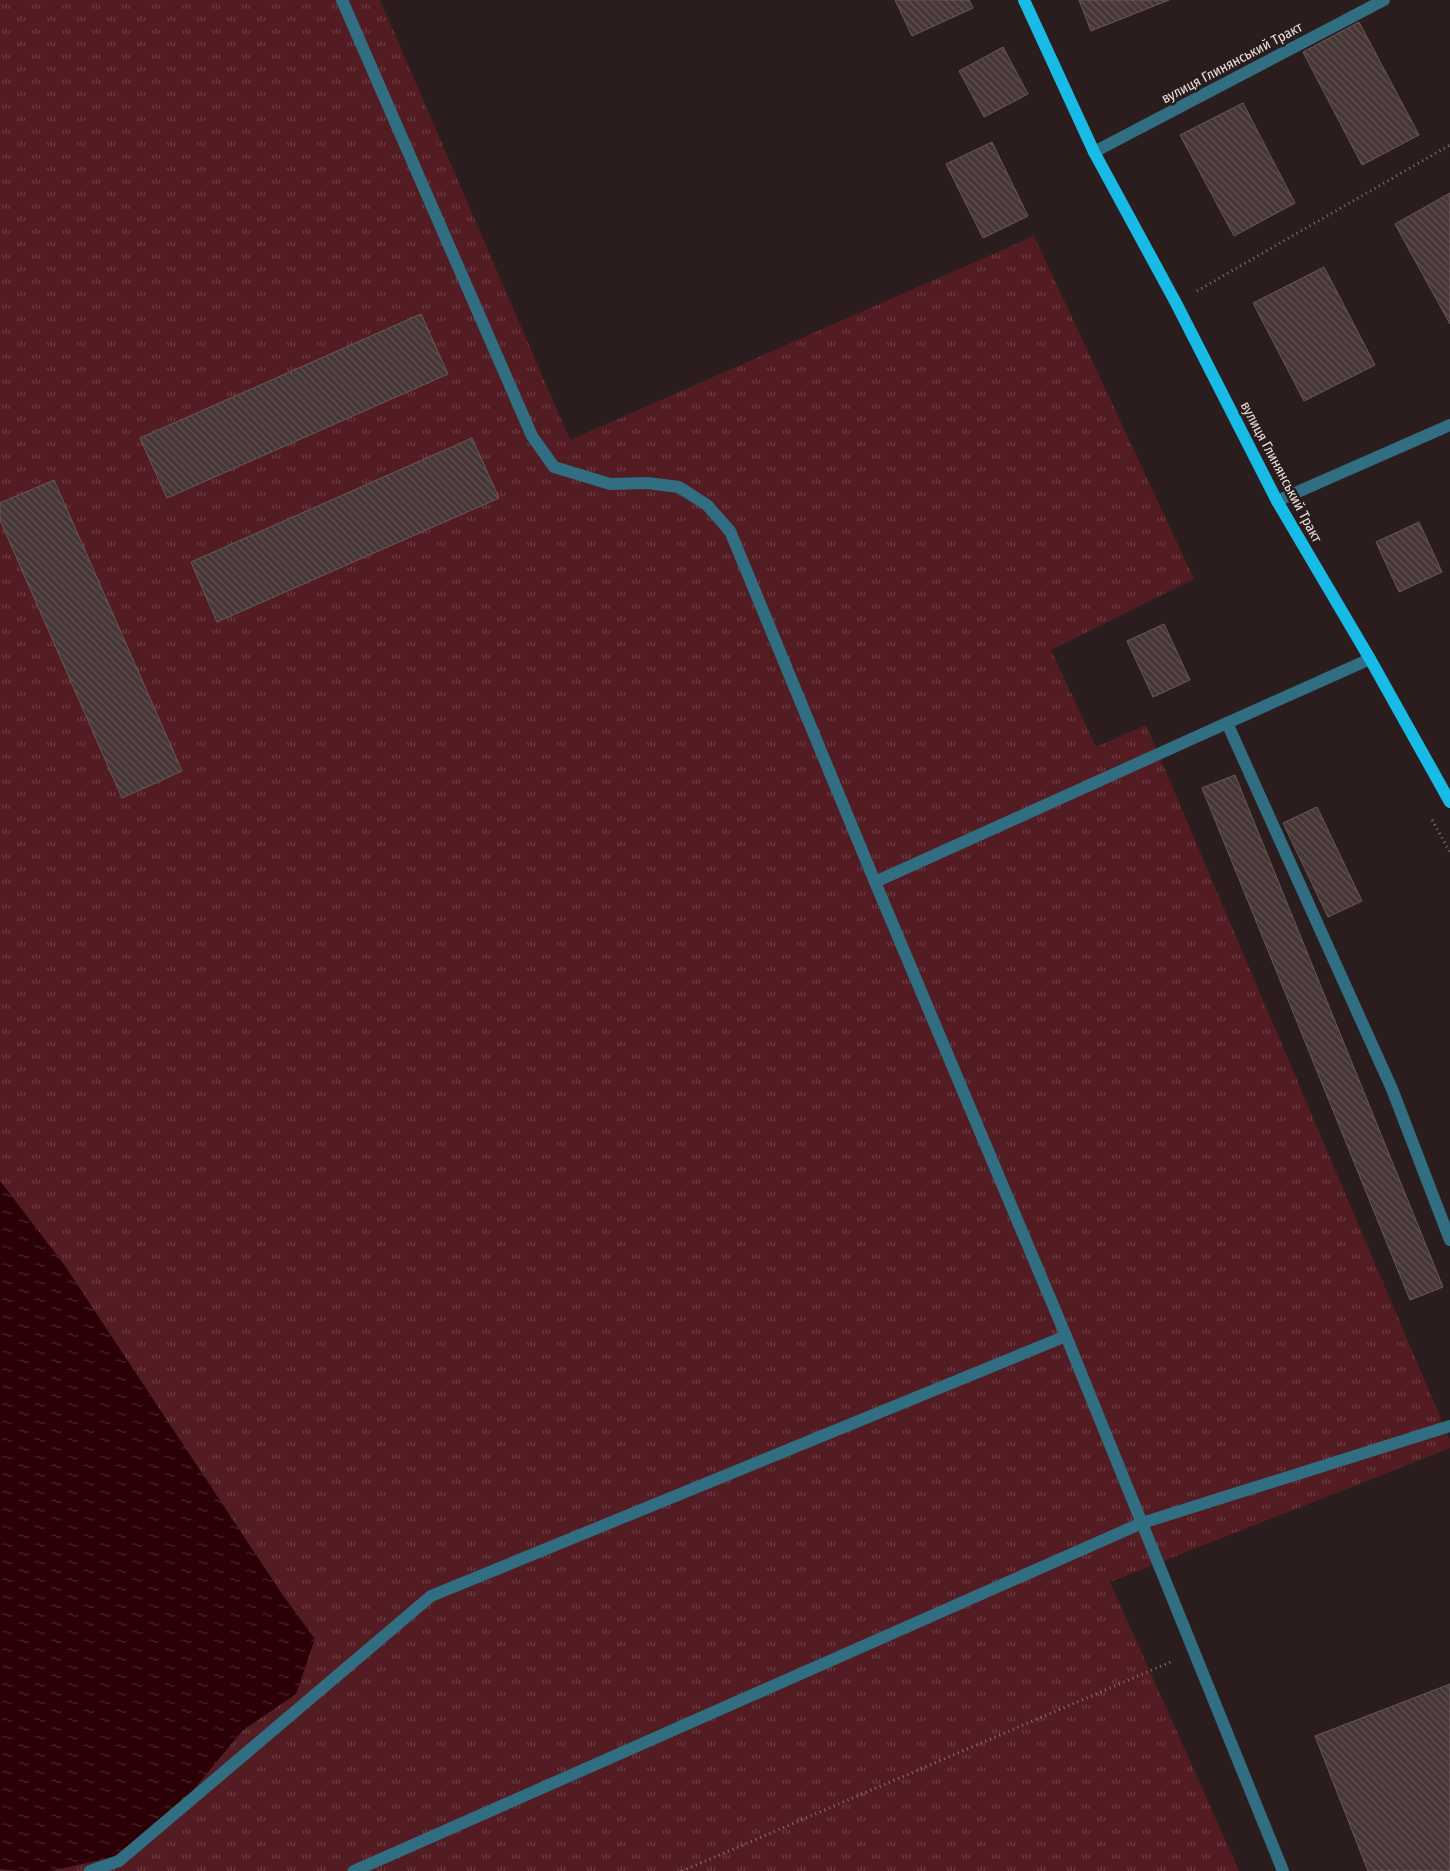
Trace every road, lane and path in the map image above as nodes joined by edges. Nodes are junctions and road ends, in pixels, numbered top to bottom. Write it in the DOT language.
graph roads {
  1 [pos="342,0"];
  2 [pos="1024,0"];
  3 [pos="1384,0"];
  4 [pos="1450,145"];
  5 [pos="1094,152"];
  6 [pos="1190,295"];
  7 [pos="1450,425"];
  8 [pos="1277,501"];
  9 [pos="1370,659"];
  10 [pos="1227,723"];
  11 [pos="1450,802"];
  12 [pos="875,882"];
  13 [pos="1450,1240"];
  14 [pos="1066,1336"];
  15 [pos="1450,1426"];
  16 [pos="1142,1523"];
  17 [pos="1194,1652"];
  18 [pos="90,1871"];
  19 [pos="354,1871"];
  20 [pos="682,1871"];
  21 [pos="1283,1871"];
  1 -- 12 [label="street"];
  2 -- 5 [label="main road, вулиця Глинянський Тракт"];
  3 -- 5 [label="street, вулиця Глинянський Тракт"];
  4 -- 6 [label="path"];
  5 -- 8 [label="main road, вулиця Глинянський Тракт"];
  7 -- 8 [label="street"];
  8 -- 9 [label="main road, вулиця Глинянський Тракт"];
  9 -- 10 [label="street"];
  9 -- 11 [label="main road, вулиця Глинянський Тракт"];
  10 -- 12 [label="street"];
  10 -- 13 [label="street"];
  12 -- 14 [label="street"];
  14 -- 16 [label="street"];
  14 -- 18 [label="street"];
  15 -- 16 [label="street"];
  16 -- 17 [label="street"];
  16 -- 19 [label="street"];
  17 -- 20 [label="path"];
  17 -- 21 [label="street"];
}
